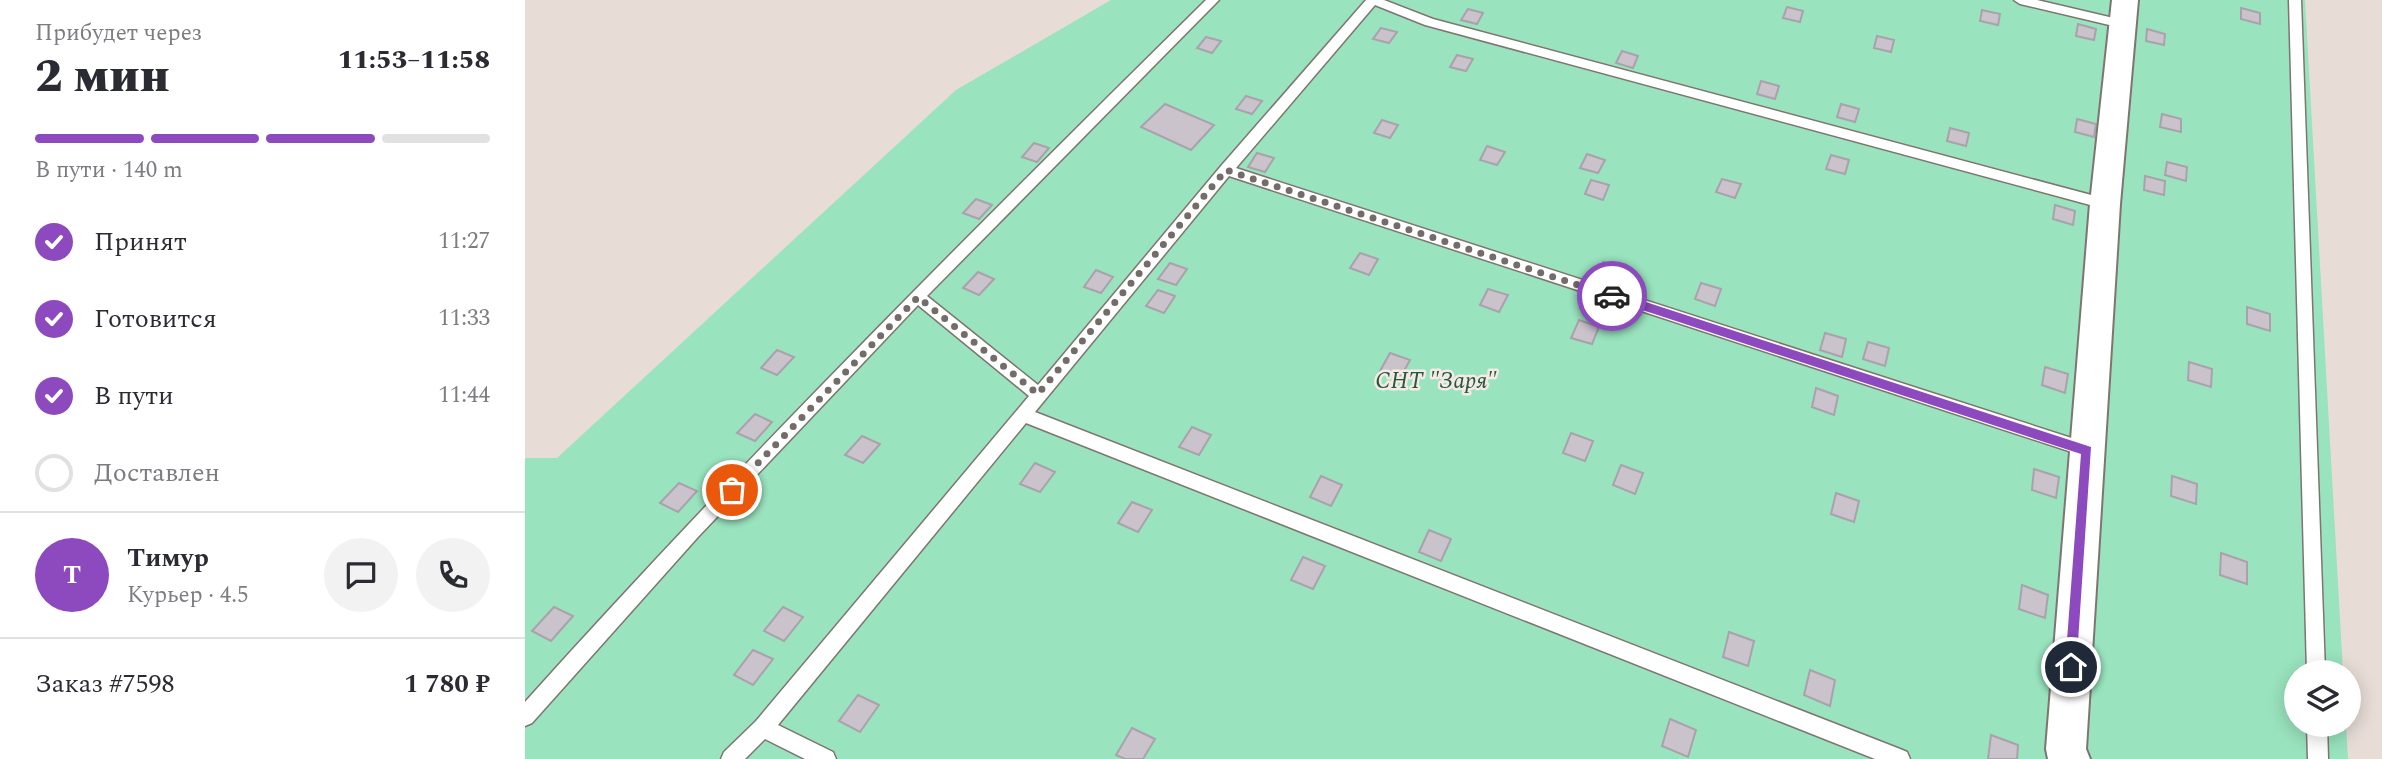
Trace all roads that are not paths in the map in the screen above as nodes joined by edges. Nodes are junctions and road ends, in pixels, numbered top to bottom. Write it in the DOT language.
graph roads {
  1 [pos="1213,0"];
  2 [pos="1373,0"];
  3 [pos="2020,0"];
  4 [pos="2295,0"];
  5 [pos="2124,12"];
  6 [pos="1226,170"];
  7 [pos="2105,204"];
  8 [pos="918,297"];
  9 [pos="1038,394"];
  10 [pos="1022,414"];
  11 [pos="2087,450"];
  12 [pos="2316,660"];
  13 [pos="525,716"];
  14 [pos="763,728"];
  15 [pos="2317,737"];
  16 [pos="730,759"];
  17 [pos="826,759"];
  18 [pos="1900,759"];
  19 [pos="2069,759"];
  20 [pos="2318,759"];
  1 -- 8 [label="lane"];
  2 -- 6 [label="lane"];
  2 -- 7 [label="lane"];
  3 -- 5 [label="lane"];
  4 -- 12 [label="lane"];
  5 -- 7 [label="street"];
  6 -- 9 [label="lane"];
  6 -- 11 [label="lane"];
  7 -- 11 [label="street"];
  8 -- 9 [label="lane"];
  8 -- 13 [label="lane"];
  9 -- 10 [label="lane"];
  10 -- 14 [label="lane"];
  10 -- 18 [label="lane"];
  11 -- 19 [label="street"];
  14 -- 16 [label="lane"];
  14 -- 17 [label="lane"];
  15 -- 20 [label="lane"];
}
